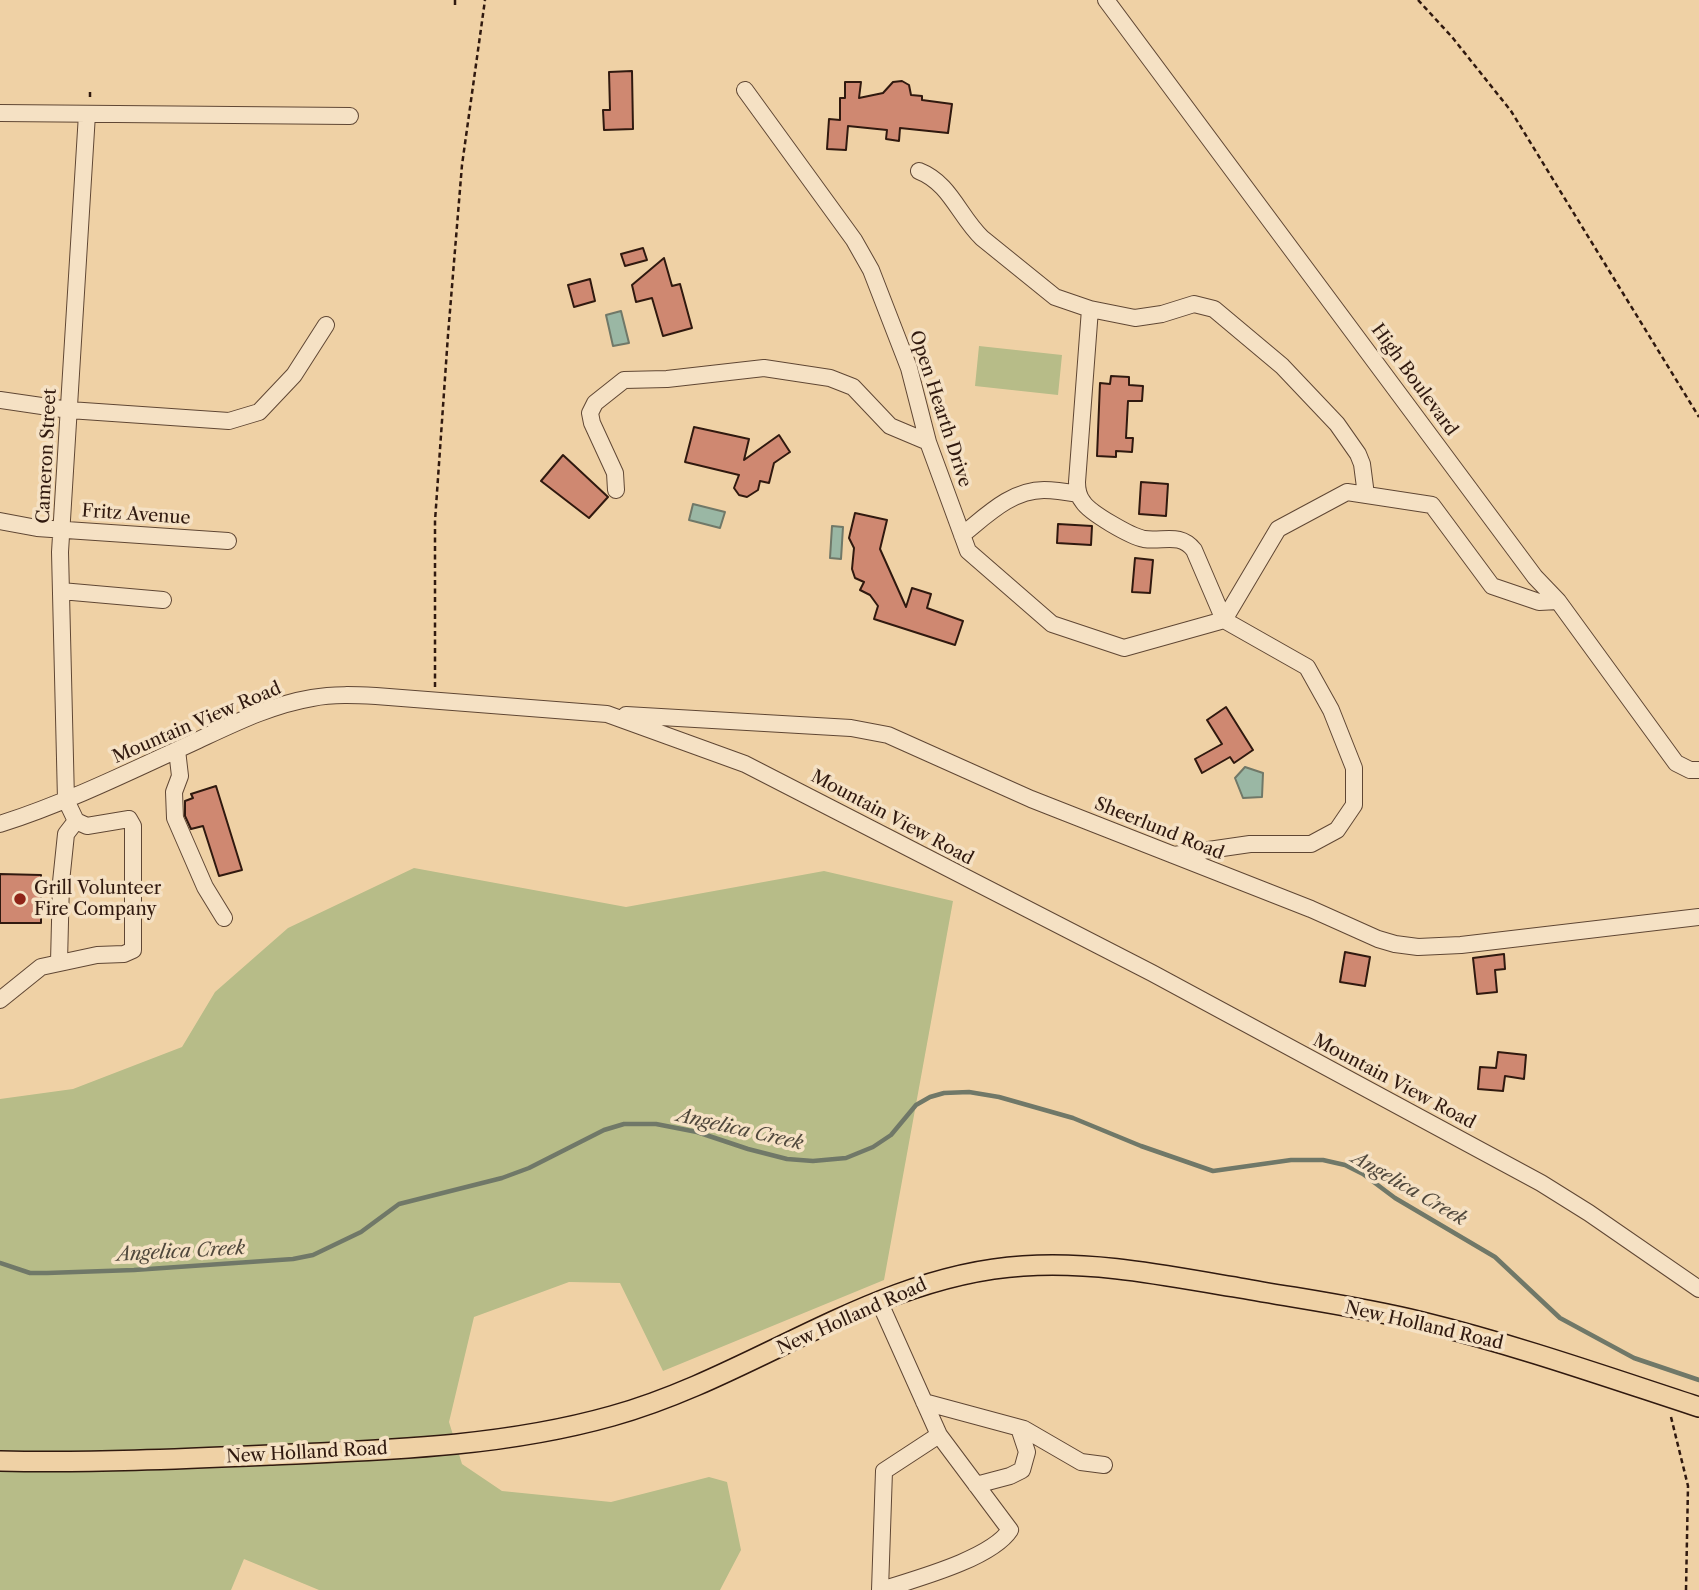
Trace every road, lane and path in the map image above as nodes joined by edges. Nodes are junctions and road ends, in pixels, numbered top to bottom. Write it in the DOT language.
graph roads {
  1 [pos="454,0"];
  2 [pos="485,0"];
  3 [pos="1106,0"];
  4 [pos="1418,0"];
  5 [pos="455,6"];
  6 [pos="745,90"];
  7 [pos="0,113"];
  8 [pos="88,114"];
  9 [pos="351,116"];
  10 [pos="919,171"];
  11 [pos="1090,309"];
  12 [pos="326,325"];
  13 [pos="0,400"];
  14 [pos="69,410"];
  15 [pos="1699,417"];
  16 [pos="928,442"];
  17 [pos="616,490"];
  18 [pos="1078,494"];
  19 [pos="1366,495"];
  20 [pos="0,521"];
  21 [pos="62,529"];
  22 [pos="962,535"];
  23 [pos="228,541"];
  24 [pos="61,591"];
  25 [pos="163,600"];
  26 [pos="1558,601"];
  27 [pos="1224,620"];
  28 [pos="435,701"];
  29 [pos="607,714"];
  30 [pos="177,750"];
  31 [pos="1699,770"];
  32 [pos="66,800"];
  33 [pos="76,821"];
  34 [pos="0,824"];
  35 [pos="1174,855"];
  36 [pos="1699,917"];
  37 [pos="224,918"];
  38 [pos="59,962"];
  39 [pos="0,1000"];
  40 [pos="1699,1289"];
  41 [pos="879,1301"];
  42 [pos="1666,1396"];
  43 [pos="924,1402"];
  44 [pos="1699,1407"];
  45 [pos="1019,1428"];
  46 [pos="939,1436"];
  47 [pos="0,1461"];
  48 [pos="1104,1465"];
  49 [pos="976,1485"];
  50 [pos="880,1590"];
  51 [pos="1686,1590"];
  1 -- 5 [label="path"];
  2 -- 28 [label="path"];
  3 -- 26 [label="street, High Boulevard"];
  4 -- 15 [label="path"];
  6 -- 16 [label="street, Open Hearth Drive"];
  7 -- 8 [label="street"];
  8 -- 9 [label="street"];
  8 -- 14 [label="street, Cameron Street"];
  10 -- 11 [label="street"];
  11 -- 18 [label="street"];
  11 -- 19 [label="street"];
  12 -- 14 [label="street"];
  13 -- 14 [label="street"];
  14 -- 21 [label="street, Cameron Street"];
  16 -- 17 [label="street"];
  16 -- 22 [label="street, Open Hearth Drive"];
  18 -- 22 [label="street"];
  18 -- 27 [label="street"];
  19 -- 26 [label="street"];
  19 -- 27 [label="street"];
  20 -- 21 [label="street, Fritz Avenue"];
  21 -- 23 [label="street, Fritz Avenue"];
  21 -- 24 [label="street, Cameron Street"];
  22 -- 27 [label="street, Open Hearth Drive"];
  24 -- 25 [label="street"];
  24 -- 32 [label="street, Cameron Street"];
  26 -- 31 [label="street, High Boulevard"];
  27 -- 35 [label="street"];
  28 -- 29 [label="street, Mountain View Road"];
  28 -- 30 [label="street, Mountain View Road"];
  29 -- 35 [label="street, Sheerlund Road"];
  29 -- 40 [label="street, Mountain View Road"];
  30 -- 32 [label="street, Mountain View Road"];
  30 -- 37 [label="street"];
  32 -- 33 [label="street"];
  32 -- 34 [label="street, Mountain View Road"];
  33 -- 38 [label="street"];
  33 -- 38 [label="street"];
  35 -- 36 [label="street, Sheerlund Road"];
  38 -- 39 [label="street"];
  41 -- 42 [label="main road, New Holland Road"];
  41 -- 43 [label="street"];
  41 -- 47 [label="main road, New Holland Road"];
  42 -- 44 [label="main road, New Holland Road"];
  42 -- 51 [label="path"];
  43 -- 45 [label="street"];
  43 -- 46 [label="street"];
  45 -- 48 [label="street"];
  45 -- 49 [label="street"];
  46 -- 49 [label="street"];
  46 -- 50 [label="street"];
  49 -- 50 [label="street"];
}
